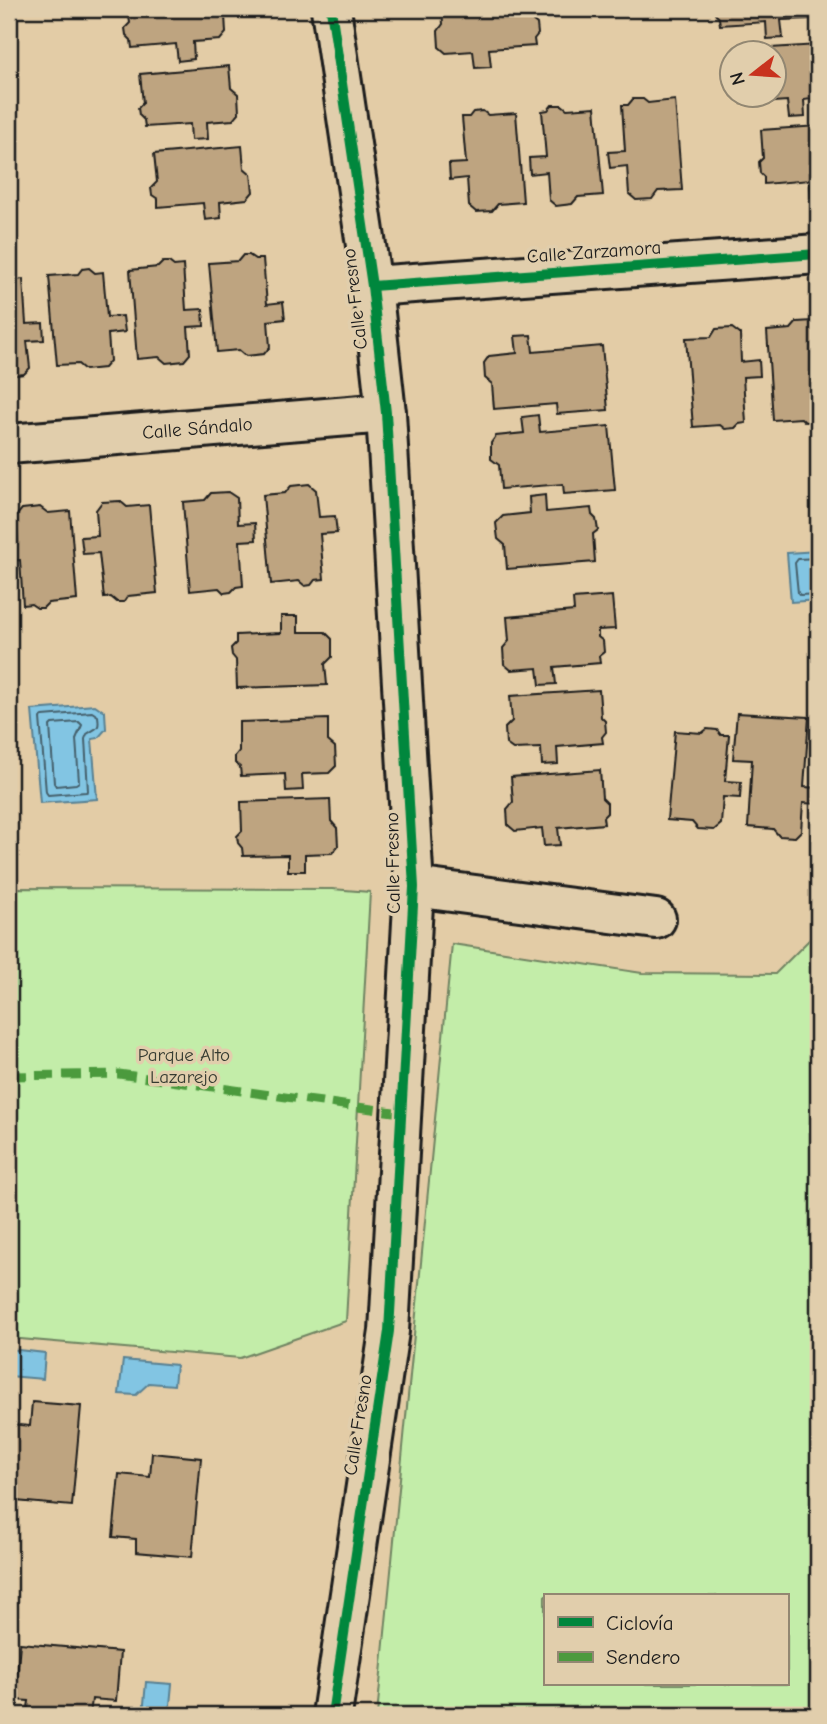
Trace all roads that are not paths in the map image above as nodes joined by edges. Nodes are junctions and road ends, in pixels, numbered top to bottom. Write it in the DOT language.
graph roads {
  1 [pos="331,9"];
  2 [pos="818,254"];
  3 [pos="372,286"];
  4 [pos="386,413"];
  5 [pos="9,444"];
  6 [pos="414,887"];
  7 [pos="656,919"];
  8 [pos="332,1715"];
  1 -- 3 [label="street, Calle Fresno"];
  2 -- 3 [label="street, Calle Zarzamora"];
  3 -- 4 [label="street, Calle Fresno"];
  4 -- 5 [label="street, Calle Sándalo"];
  4 -- 6 [label="street, Calle Fresno"];
  6 -- 7 [label="street, Calle Fresno"];
  6 -- 8 [label="street, Calle Fresno"];
}
